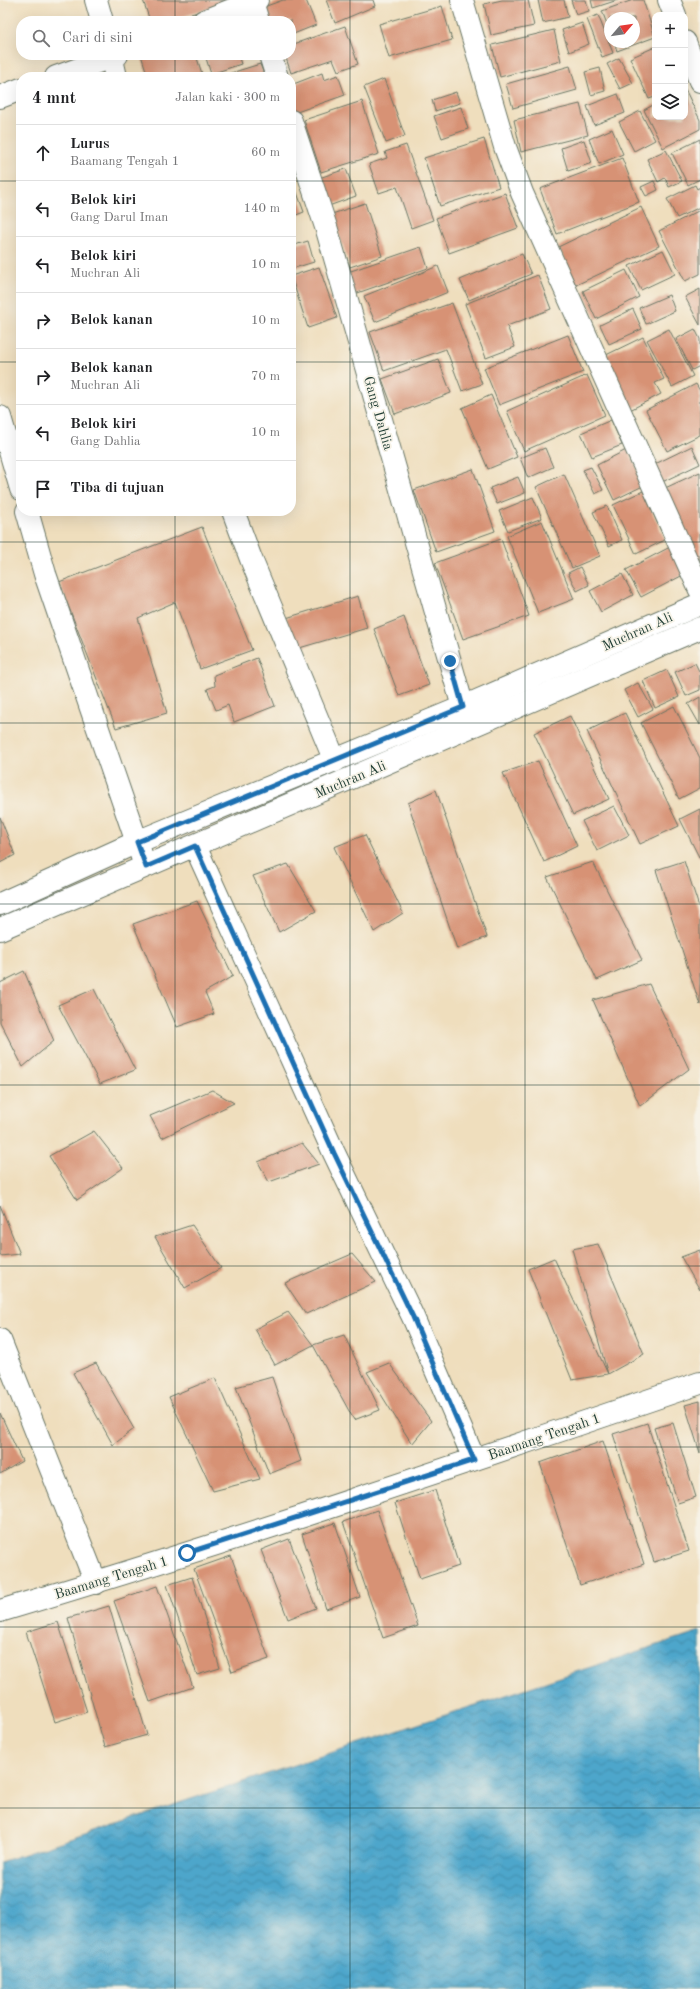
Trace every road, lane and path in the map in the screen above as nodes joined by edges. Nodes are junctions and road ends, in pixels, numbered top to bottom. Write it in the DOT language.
graph roads {
  1 [pos="96,0"];
  2 [pos="462,0"];
  3 [pos="669,0"];
  4 [pos="256,8"];
  5 [pos="674,12"];
  6 [pos="101,16"];
  7 [pos="224,16"];
  8 [pos="687,48"];
  9 [pos="272,60"];
  10 [pos="114,61"];
  11 [pos="74,72"];
  12 [pos="275,72"];
  13 [pos="700,81"];
  14 [pos="16,91"];
  15 [pos="0,97"];
  16 [pos="296,135"];
  17 [pos="0,417"];
  18 [pos="16,472"];
  19 [pos="28,516"];
  20 [pos="235,516"];
  21 [pos="700,590"];
  22 [pos="700,604"];
  23 [pos="700,628"];
  24 [pos="463,707"];
  25 [pos="335,761"];
  26 [pos="137,842"];
  27 [pos="195,846"];
  28 [pos="146,867"];
  29 [pos="0,904"];
  30 [pos="0,930"];
  31 [pos="0,1340"];
  32 [pos="700,1383"];
  33 [pos="474,1460"];
  34 [pos="96,1583"];
  35 [pos="0,1611"];
  1 -- 6 [label="street"];
  2 -- 21 [label="street"];
  3 -- 5 [label="street"];
  4 -- 7 [label="street"];
  8 -- 13 [label="street"];
  9 -- 12 [label="street"];
  10 -- 11 [label="street"];
  14 -- 15 [label="street"];
  16 -- 24 [label="street, Gang Dahlia"];
  17 -- 18 [label="street"];
  19 -- 26 [label="street"];
  20 -- 25 [label="street"];
  22 -- 24 [label="street, Muchran Ali"];
  23 -- 27 [label="street, Muchran Ali"];
  24 -- 25 [label="street, Muchran Ali"];
  25 -- 26 [label="street, Muchran Ali"];
  26 -- 28 [label="street"];
  26 -- 29 [label="street, Muchran Ali"];
  27 -- 28 [label="street, Muchran Ali"];
  27 -- 33 [label="street"];
  28 -- 30 [label="street, Muchran Ali"];
  31 -- 34 [label="street"];
  32 -- 33 [label="street, Baamang Tengah 1"];
  33 -- 34 [label="street, Baamang Tengah 1"];
  34 -- 35 [label="street, Baamang Tengah 1"];
}
